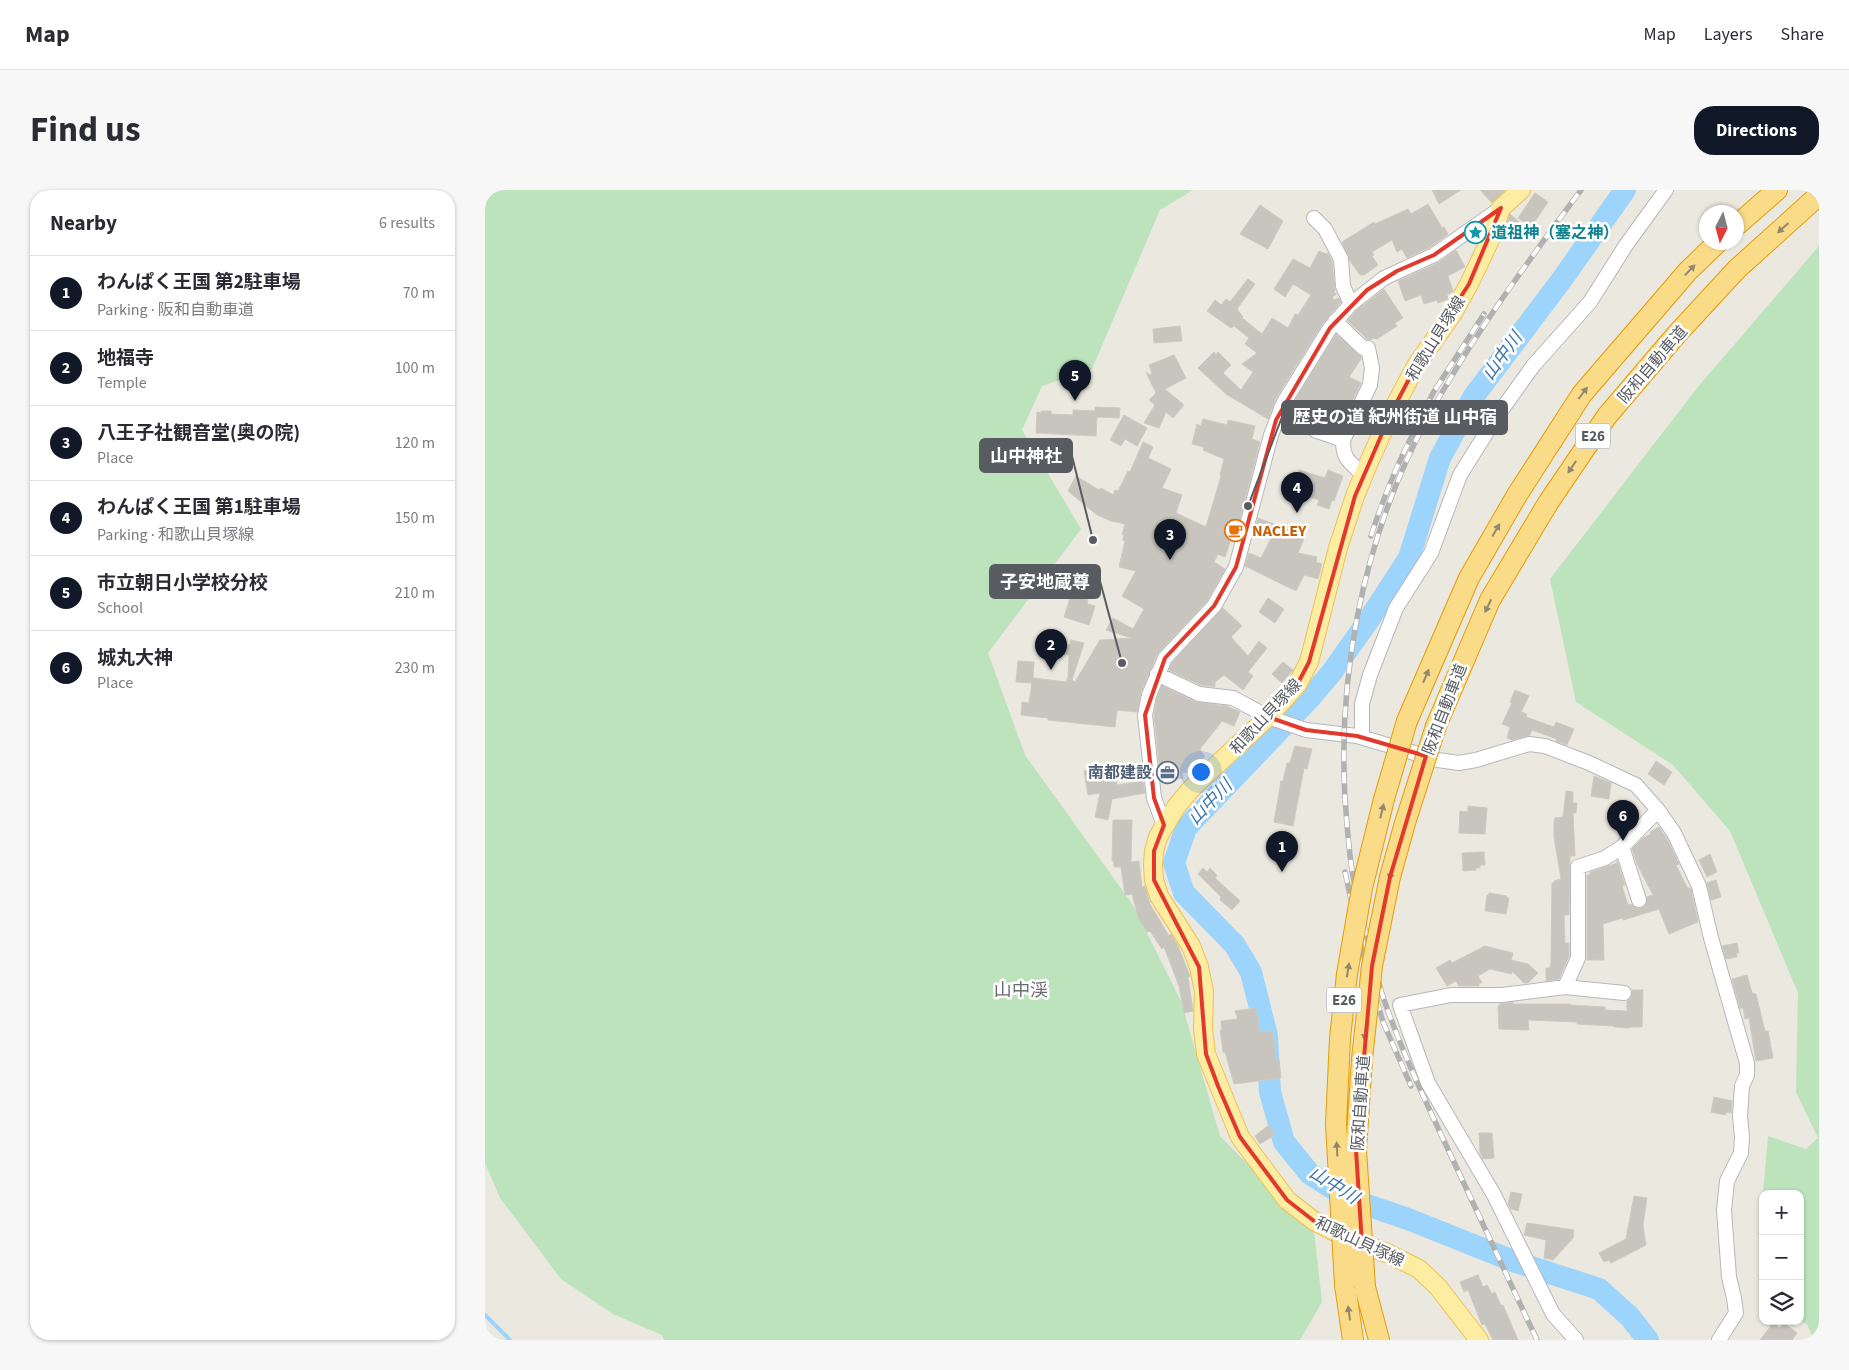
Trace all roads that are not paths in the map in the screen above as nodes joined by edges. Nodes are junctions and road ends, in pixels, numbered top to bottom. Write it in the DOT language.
graph roads {
  1 [pos="1521,190"];
  2 [pos="1666,190"];
  3 [pos="1777,190"];
  4 [pos="1819,195"];
  5 [pos="1501,208"];
  6 [pos="1314,218"];
  7 [pos="1744,219"];
  8 [pos="1711,250"];
  9 [pos="1351,304"];
  10 [pos="1335,321"];
  11 [pos="1281,408"];
  12 [pos="1343,440"];
  13 [pos="1363,476"];
  14 [pos="1157,674"];
  15 [pos="1273,719"];
  16 [pos="1362,737"];
  17 [pos="1658,810"];
  18 [pos="1164,825"];
  19 [pos="1622,847"];
  20 [pos="1639,900"];
  21 [pos="1565,987"];
  22 [pos="1615,996"];
  23 [pos="1353,1340"];
  24 [pos="1377,1340"];
  25 [pos="1479,1340"];
  26 [pos="1576,1340"];
  27 [pos="1719,1340"];
  1 -- 5 [label="main road, 和歌山貝塚線"];
  2 -- 16 [label="street"];
  3 -- 7 [label="highway"];
  4 -- 24 [label="highway, 阪和自動車道 / E26, one-way, bridge"];
  5 -- 9 [label="street"];
  5 -- 13 [label="main road, 和歌山貝塚線"];
  6 -- 9 [label="street"];
  23 -- 8 [label="highway, 阪和自動車道 / E26, one-way, bridge"];
  9 -- 10 [label="street"];
  10 -- 11 [label="street"];
  10 -- 12 [label="street"];
  11 -- 12 [label="street"];
  11 -- 14 [label="street"];
  12 -- 13 [label="street"];
  13 -- 15 [label="main road, 和歌山貝塚線"];
  14 -- 15 [label="street"];
  14 -- 18 [label="street"];
  15 -- 16 [label="street"];
  15 -- 18 [label="main road, 和歌山貝塚線"];
  16 -- 17 [label="street"];
  17 -- 19 [label="street"];
  17 -- 27 [label="street"];
  18 -- 25 [label="main road, 和歌山貝塚線"];
  19 -- 20 [label="street"];
  19 -- 21 [label="street"];
  21 -- 22 [label="street"];
  21 -- 26 [label="street"];
}
